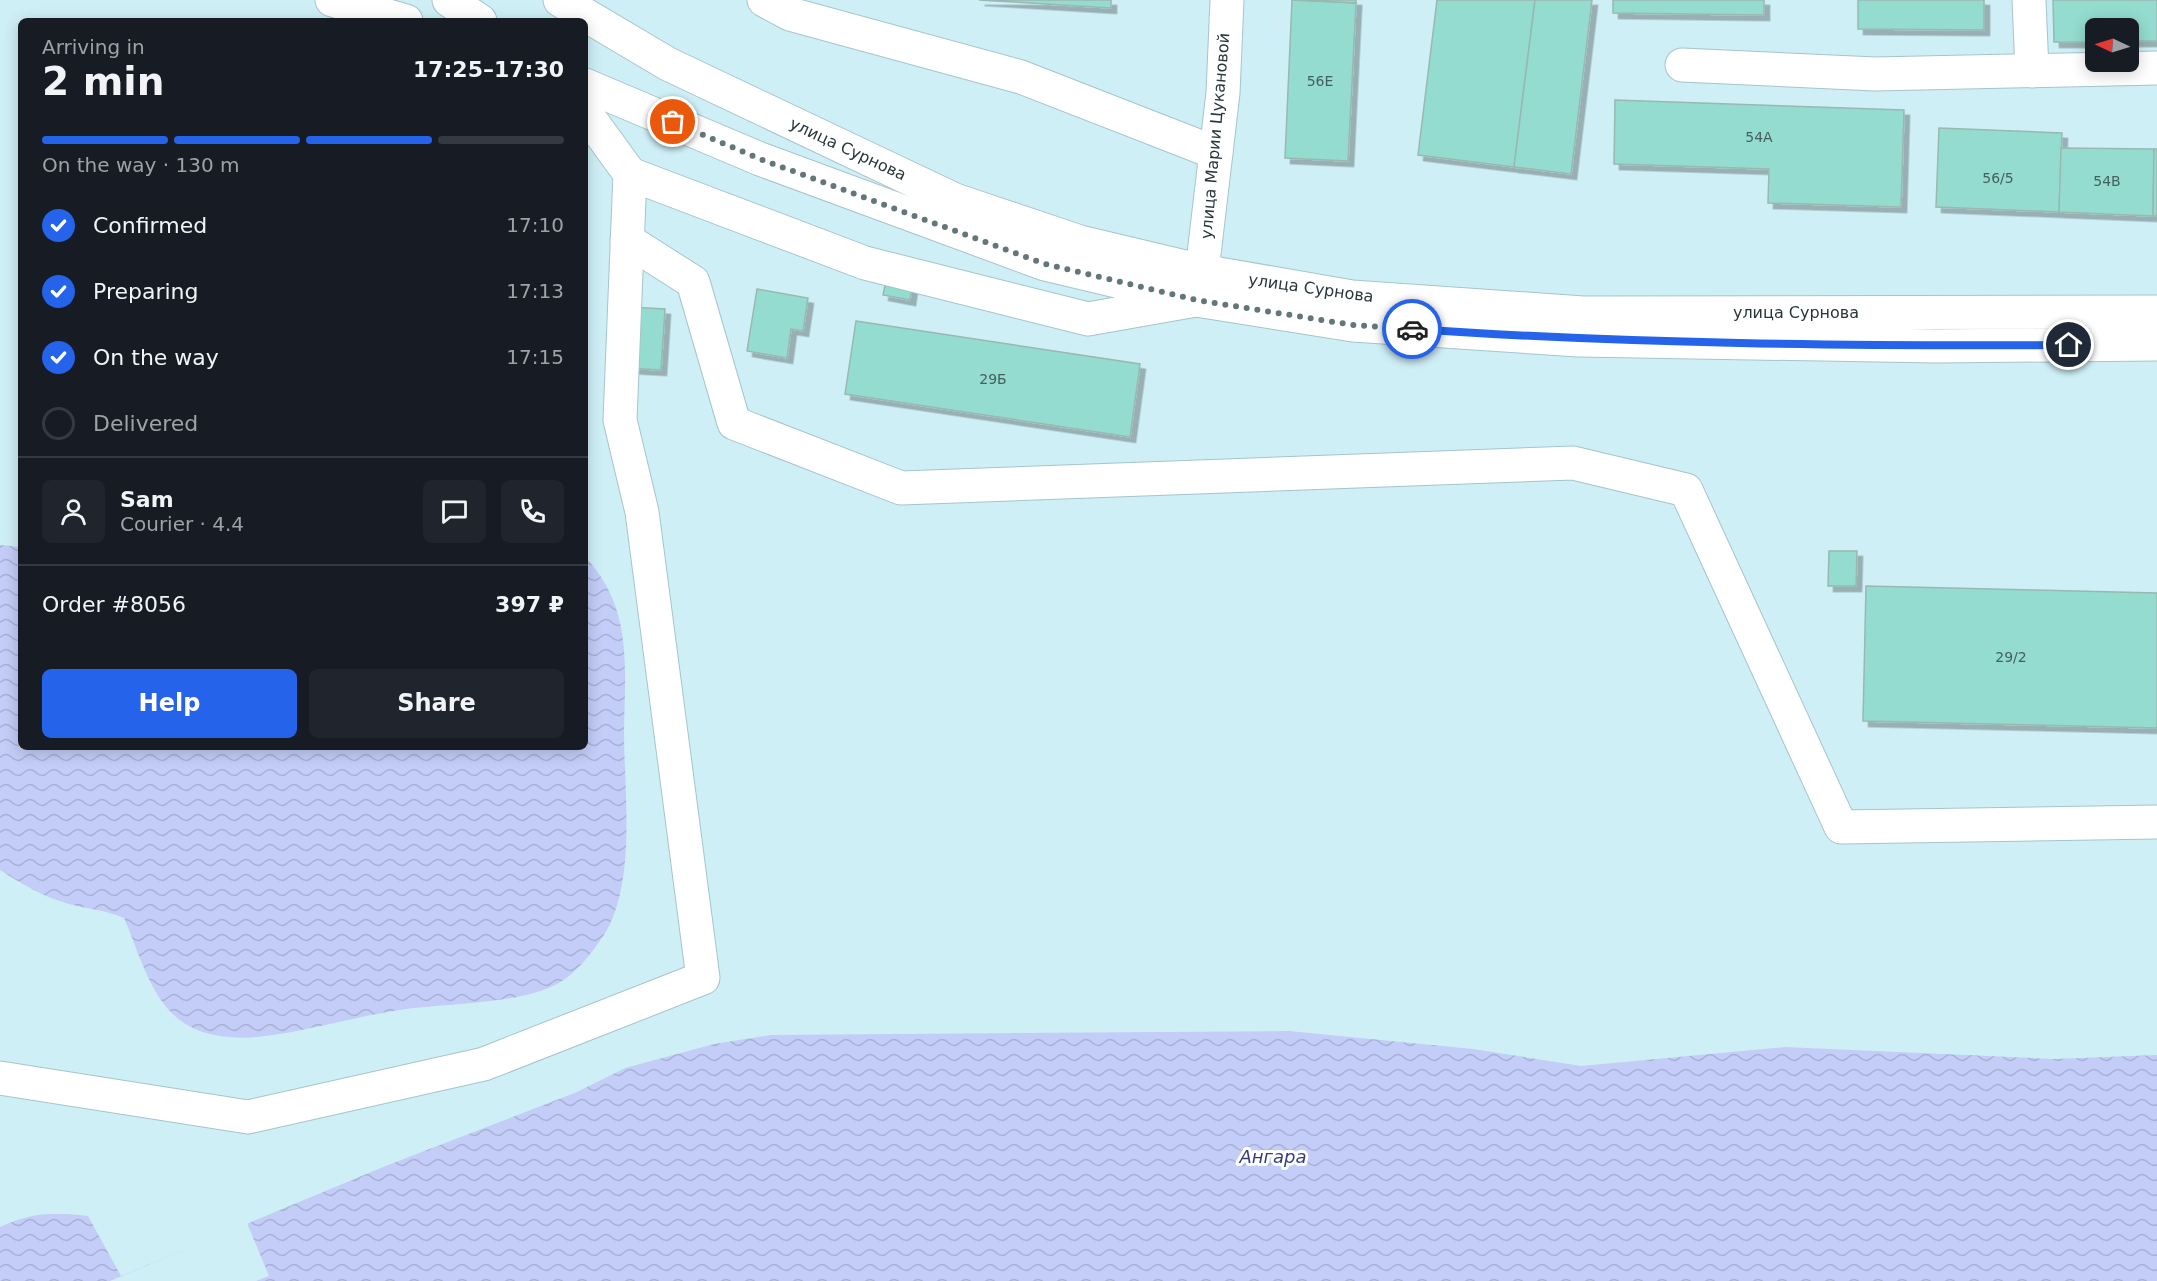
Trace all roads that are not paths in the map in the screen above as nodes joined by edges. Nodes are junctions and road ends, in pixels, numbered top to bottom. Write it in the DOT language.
graph roads {
  1 [pos="332,0"];
  2 [pos="449,0"];
  3 [pos="560,0"];
  4 [pos="764,0"];
  5 [pos="1227,0"];
  6 [pos="2029,0"];
  7 [pos="395,18"];
  8 [pos="476,18"];
  9 [pos="1682,65"];
  10 [pos="2157,68"];
  11 [pos="2032,71"];
  12 [pos="588,86"];
  13 [pos="588,116"];
  14 [pos="1216,153"];
  15 [pos="630,174"];
  16 [pos="627,240"];
  17 [pos="1199,286"];
  18 [pos="2157,312"];
  19 [pos="2157,344"];
  20 [pos="2157,822"];
  21 [pos="0,1078"];
  1 -- 7 [label="main road"];
  2 -- 8 [label="main road"];
  3 -- 17 [label="main road, улица Сурнова"];
  4 -- 14 [label="main road"];
  5 -- 14 [label="main road, улица Марии Цукановой"];
  6 -- 11 [label="main road"];
  9 -- 11 [label="main road"];
  10 -- 11 [label="main road"];
  12 -- 17 [label="main road, улица Сурнова"];
  13 -- 15 [label="main road"];
  14 -- 17 [label="main road, улица Марии Цукановой"];
  15 -- 16 [label="main road"];
  15 -- 17 [label="main road"];
  16 -- 20 [label="main road"];
  16 -- 21 [label="main road"];
  17 -- 18 [label="main road, улица Сурнова"];
  17 -- 19 [label="main road, улица Сурнова"];
}
